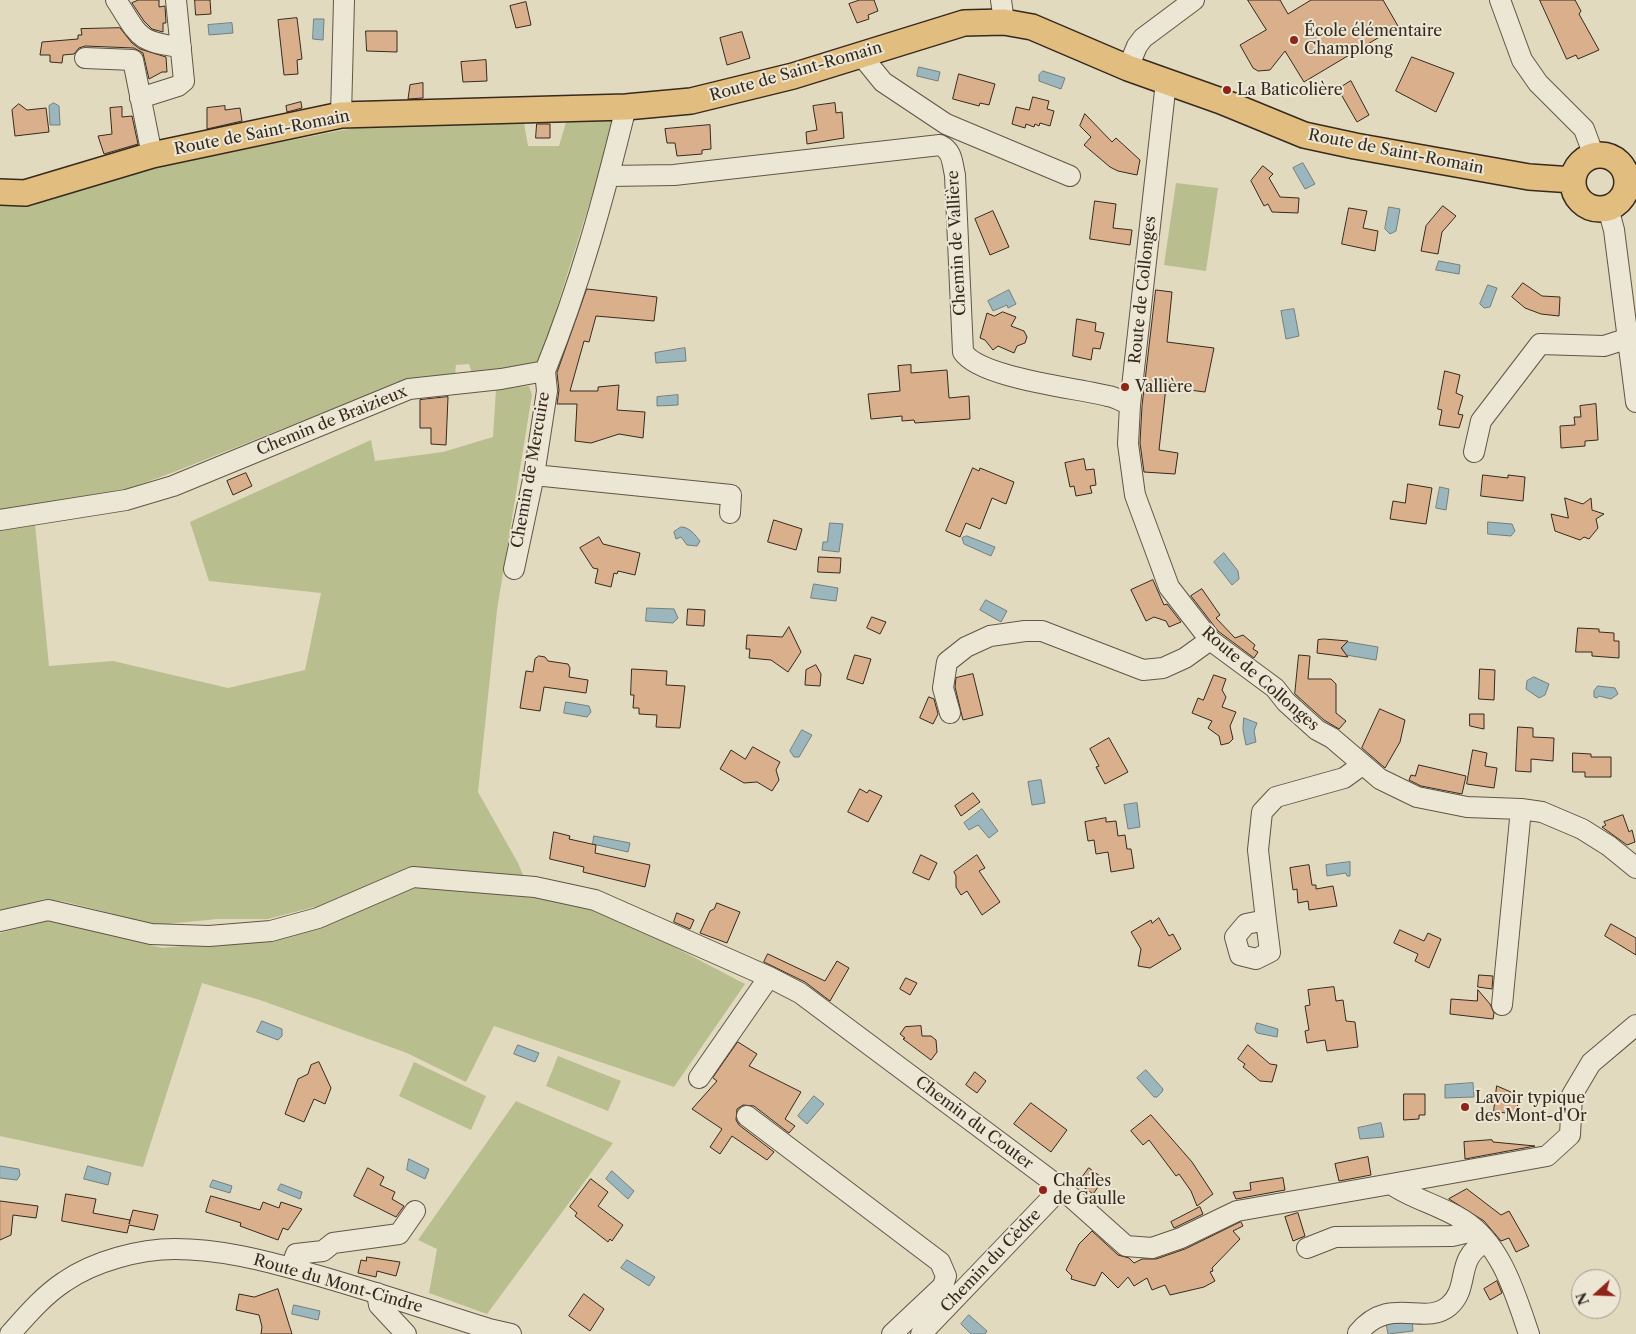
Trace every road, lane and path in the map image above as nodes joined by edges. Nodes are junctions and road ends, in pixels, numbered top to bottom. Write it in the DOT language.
graph roads {
  1 [pos="116,0"];
  2 [pos="176,0"];
  3 [pos="344,0"];
  4 [pos="1194,0"];
  5 [pos="1500,0"];
  6 [pos="1003,11"];
  7 [pos="180,47"];
  8 [pos="861,55"];
  9 [pos="85,58"];
  10 [pos="1128,68"];
  11 [pos="1166,82"];
  12 [pos="140,98"];
  13 [pos="626,106"];
  14 [pos="341,115"];
  15 [pos="152,155"];
  16 [pos="1594,156"];
  17 [pos="609,176"];
  18 [pos="1070,176"];
  19 [pos="1573,180"];
  20 [pos="1631,183"];
  21 [pos="0,192"];
  22 [pos="1608,208"];
  23 [pos="1629,338"];
  24 [pos="545,371"];
  25 [pos="1636,402"];
  26 [pos="1130,405"];
  27 [pos="1474,452"];
  28 [pos="534,475"];
  29 [pos="730,513"];
  30 [pos="0,520"];
  31 [pos="514,569"];
  32 [pos="1210,640"];
  33 [pos="950,713"];
  34 [pos="1362,764"];
  35 [pos="1521,809"];
  36 [pos="1636,868"];
  37 [pos="0,920"];
  38 [pos="1266,920"];
  39 [pos="770,977"];
  40 [pos="1502,1005"];
  41 [pos="1636,1025"];
  42 [pos="699,1078"];
  43 [pos="748,1116"];
  44 [pos="1390,1184"];
  45 [pos="1061,1188"];
  46 [pos="415,1211"];
  47 [pos="1472,1228"];
  48 [pos="1486,1242"];
  49 [pos="1307,1248"];
  50 [pos="291,1268"];
  51 [pos="377,1293"];
  52 [pos="1358,1333"];
  53 [pos="10,1334"];
  54 [pos="406,1334"];
  55 [pos="511,1334"];
  56 [pos="892,1334"];
  57 [pos="922,1334"];
  58 [pos="1529,1334"];
  1 -- 7 [label="street"];
  2 -- 7 [label="street"];
  3 -- 14 [label="street"];
  4 -- 10 [label="street"];
  5 -- 16 [label="street"];
  6 -- 8 [label="main road, Route de Saint-Romain"];
  6 -- 10 [label="main road, Route de Saint-Romain"];
  7 -- 12 [label="street"];
  8 -- 13 [label="main road, Route de Saint-Romain"];
  8 -- 18 [label="street"];
  9 -- 12 [label="street"];
  10 -- 11 [label="main road, Route de Saint-Romain"];
  11 -- 19 [label="main road, Route de Saint-Romain"];
  11 -- 26 [label="street, Route de Collonges"];
  12 -- 15 [label="street"];
  13 -- 14 [label="main road, Route de Saint-Romain"];
  13 -- 17 [label="street"];
  14 -- 15 [label="main road, Route de Saint-Romain"];
  15 -- 21 [label="main road, Route de Saint-Romain"];
  16 -- 19 [label="main road"];
  16 -- 20 [label="main road"];
  17 -- 24 [label="street"];
  17 -- 26 [label="street, Chemin de Vallière"];
  19 -- 22 [label="main road"];
  20 -- 22 [label="main road"];
  22 -- 23 [label="street"];
  23 -- 25 [label="street"];
  23 -- 27 [label="street"];
  24 -- 28 [label="street, Chemin de Mercuire"];
  24 -- 30 [label="street, Chemin de Braizieux"];
  26 -- 32 [label="street, Route de Collonges"];
  28 -- 29 [label="street"];
  28 -- 31 [label="street, Chemin de Mercuire"];
  32 -- 33 [label="street"];
  32 -- 34 [label="street, Route de Collonges"];
  34 -- 35 [label="street, Route de Collonges"];
  34 -- 38 [label="street"];
  35 -- 36 [label="street, Route de Collonges"];
  35 -- 40 [label="street"];
  37 -- 39 [label="street, Chemin du Couter"];
  39 -- 42 [label="street"];
  39 -- 45 [label="street, Chemin du Couter"];
  41 -- 44 [label="street, Chemin du Couter"];
  43 -- 56 [label="street"];
  44 -- 45 [label="street, Chemin du Couter"];
  44 -- 47 [label="street"];
  45 -- 57 [label="street, Chemin du Cèdre"];
  46 -- 50 [label="street"];
  47 -- 48 [label="street"];
  47 -- 49 [label="street"];
  48 -- 52 [label="street"];
  48 -- 58 [label="street"];
  50 -- 51 [label="street, Route du Mont-Cindre"];
  50 -- 53 [label="street, Route du Mont-Cindre"];
  51 -- 54 [label="street"];
  51 -- 55 [label="street, Route du Mont-Cindre"];
}
